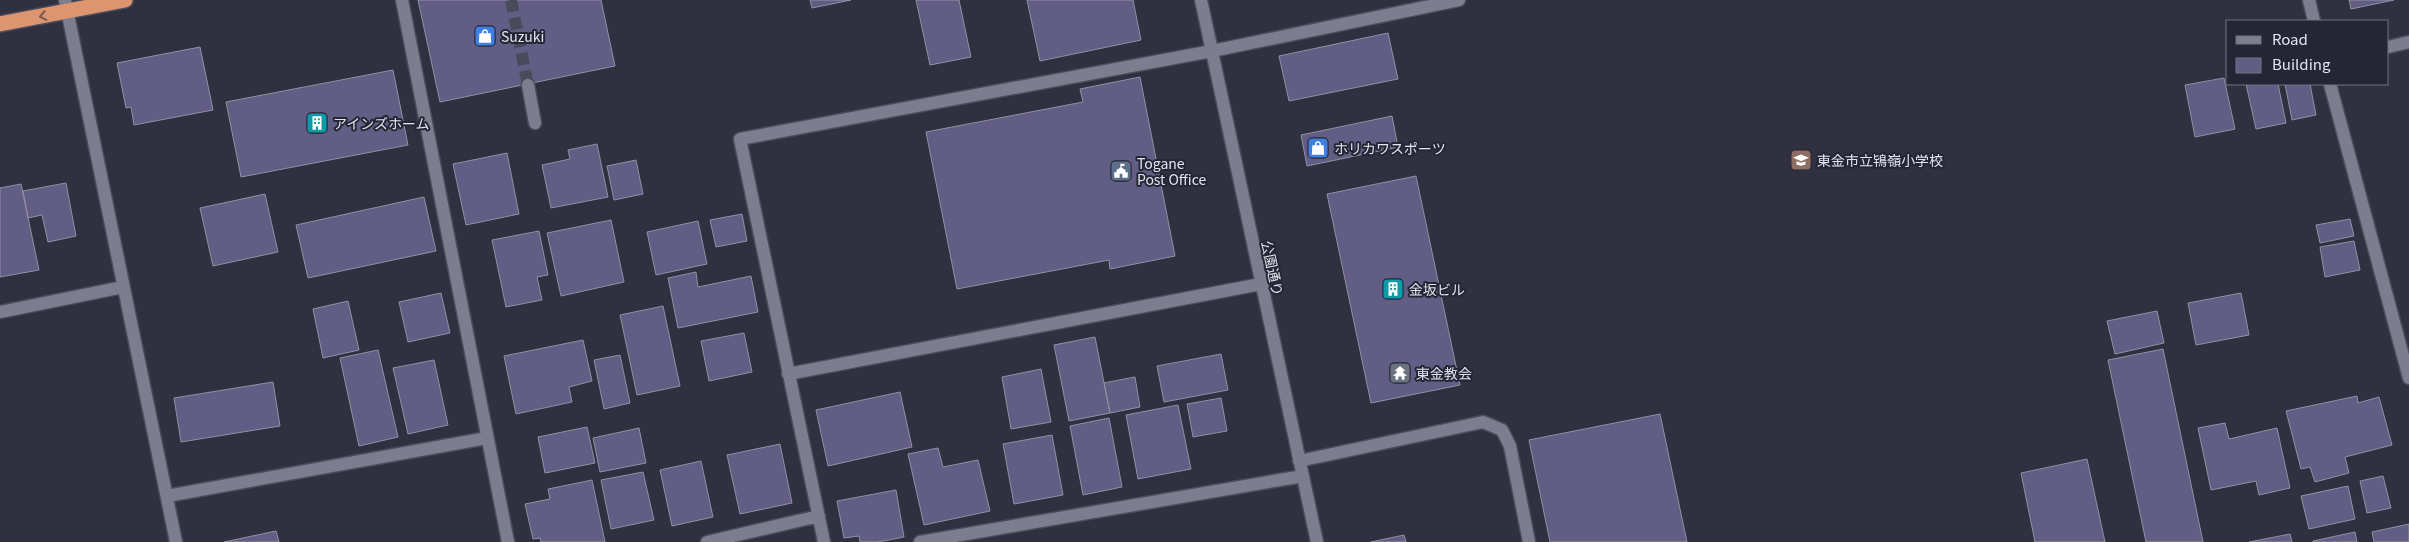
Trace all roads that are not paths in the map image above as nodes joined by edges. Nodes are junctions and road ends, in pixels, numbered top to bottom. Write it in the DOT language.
graph roads {
  1 [pos="125,0"];
  2 [pos="402,0"];
  3 [pos="1201,0"];
  4 [pos="1459,0"];
  5 [pos="2309,0"];
  6 [pos="66,6"];
  7 [pos="2314,20"];
  8 [pos="0,24"];
  9 [pos="2409,42"];
  10 [pos="2389,46"];
  11 [pos="1212,52"];
  12 [pos="528,84"];
  13 [pos="2330,85"];
  14 [pos="535,123"];
  15 [pos="1262,284"];
  16 [pos="124,287"];
  17 [pos="0,312"];
  18 [pos="2406,359"];
  19 [pos="788,374"];
  20 [pos="2409,378"];
  21 [pos="488,438"];
  22 [pos="1300,462"];
  23 [pos="1303,476"];
  24 [pos="166,496"];
  25 [pos="818,516"];
  26 [pos="176,542"];
  27 [pos="508,542"];
  28 [pos="707,542"];
  29 [pos="824,542"];
  30 [pos="920,542"];
  31 [pos="1317,542"];
  32 [pos="1529,542"];
  1 -- 6 [label="highway"];
  2 -- 21 [label="street"];
  3 -- 11 [label="street, 公園通り"];
  4 -- 11 [label="street"];
  5 -- 7 [label="street"];
  6 -- 8 [label="highway, one-way"];
  6 -- 16 [label="street"];
  9 -- 10 [label="street"];
  11 -- 15 [label="street, 公園通り"];
  11 -- 19 [label="street"];
  12 -- 14 [label="street"];
  13 -- 18 [label="street"];
  15 -- 19 [label="street"];
  15 -- 22 [label="street, 公園通り"];
  16 -- 17 [label="street"];
  16 -- 24 [label="street"];
  18 -- 20 [label="street"];
  19 -- 25 [label="street"];
  21 -- 24 [label="street"];
  21 -- 27 [label="street"];
  22 -- 23 [label="street, 公園通り"];
  22 -- 32 [label="street"];
  23 -- 30 [label="street"];
  23 -- 31 [label="street, 公園通り"];
  24 -- 26 [label="street"];
  25 -- 28 [label="street"];
  25 -- 29 [label="street"];
}
